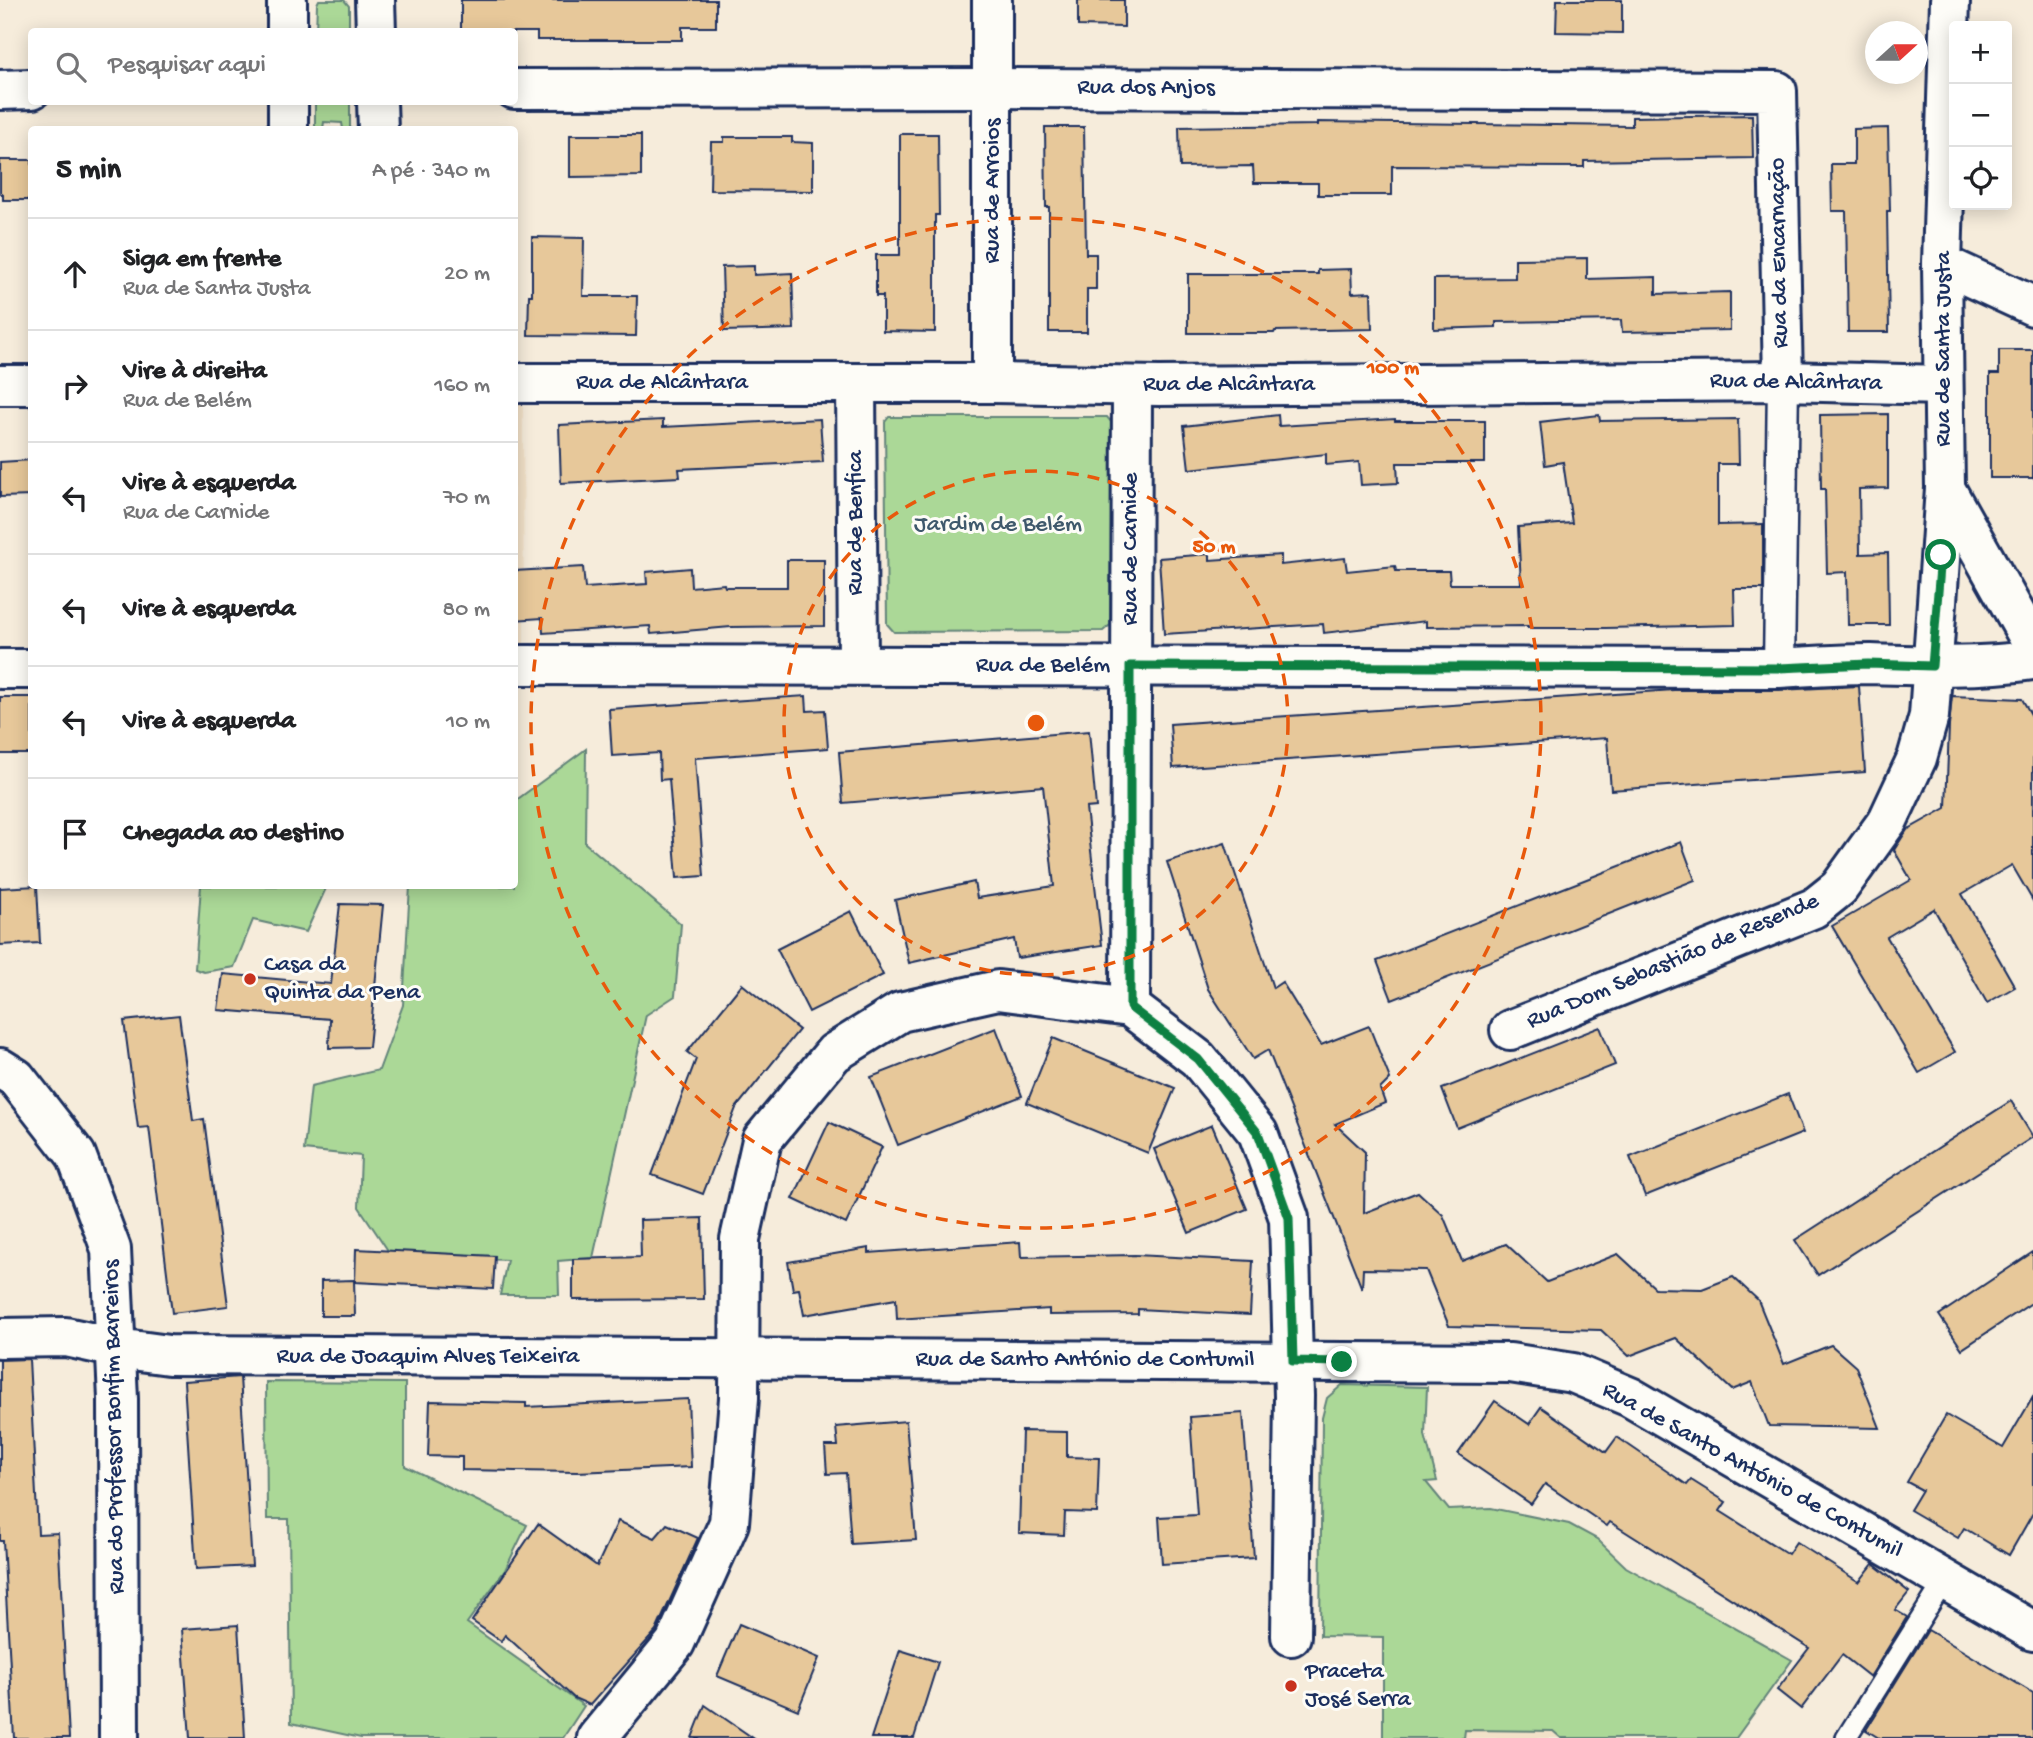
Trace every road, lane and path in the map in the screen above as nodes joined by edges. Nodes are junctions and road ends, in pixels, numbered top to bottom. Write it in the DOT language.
graph roads {
  1 [pos="287,0"];
  2 [pos="375,0"];
  3 [pos="992,0"];
  4 [pos="1951,0"];
  5 [pos="288,28"];
  6 [pos="376,28"];
  7 [pos="993,88"];
  8 [pos="28,89"];
  9 [pos="518,89"];
  10 [pos="0,90"];
  11 [pos="1777,91"];
  12 [pos="288,105"];
  13 [pos="377,105"];
  14 [pos="288,126"];
  15 [pos="378,126"];
  16 [pos="1942,264"];
  17 [pos="2033,306"];
  18 [pos="1783,382"];
  19 [pos="518,383"];
  20 [pos="856,383"];
  21 [pos="992,383"];
  22 [pos="0,385"];
  23 [pos="28,385"];
  24 [pos="1943,385"];
  25 [pos="1132,386"];
  26 [pos="1945,488"];
  27 [pos="2033,645"];
  28 [pos="2033,660"];
  29 [pos="858,664"];
  30 [pos="518,665"];
  31 [pos="1130,666"];
  32 [pos="1932,666"];
  33 [pos="1779,668"];
  34 [pos="0,669"];
  35 [pos="28,669"];
  36 [pos="1130,1007"];
  37 [pos="1510,1030"];
  38 [pos="0,1068"];
  39 [pos="0,1338"];
  40 [pos="117,1348"];
  41 [pos="740,1358"];
  42 [pos="1293,1361"];
  43 [pos="1945,1580"];
  44 [pos="2033,1631"];
  45 [pos="1291,1636"];
  46 [pos="118,1738"];
  47 [pos="597,1738"];
  48 [pos="1846,1738"];
  1 -- 5 [label="street"];
  2 -- 6 [label="street"];
  3 -- 7 [label="street, Rua de Arroios"];
  4 -- 16 [label="street, Rua de Santa Justa"];
  7 -- 9 [label="street, Rua dos Anjos"];
  7 -- 11 [label="street, Rua dos Anjos"];
  7 -- 21 [label="street, Rua de Arroios"];
  8 -- 10 [label="street"];
  11 -- 18 [label="street, Rua da Encarnação"];
  12 -- 14 [label="street"];
  13 -- 15 [label="street"];
  16 -- 17 [label="street"];
  16 -- 24 [label="street, Rua de Santa Justa"];
  18 -- 24 [label="street, Rua de Alcântara"];
  18 -- 25 [label="street, Rua de Alcântara"];
  18 -- 33 [label="street, Rua da Encarnação"];
  19 -- 20 [label="street, Rua de Alcântara"];
  20 -- 21 [label="street, Rua de Alcântara"];
  20 -- 29 [label="street, Rua de Benfica"];
  21 -- 25 [label="street, Rua de Alcântara"];
  22 -- 23 [label="street"];
  24 -- 26 [label="street, Rua de Santa Justa"];
  25 -- 31 [label="street, Rua de Carnide"];
  26 -- 27 [label="street, Rua de Santa Justa"];
  26 -- 32 [label="street, Rua de Santa Justa"];
  28 -- 32 [label="street, Rua de Belém"];
  29 -- 30 [label="street, Rua de Belém"];
  29 -- 31 [label="street, Rua de Belém"];
  31 -- 33 [label="street, Rua de Belém"];
  31 -- 36 [label="street, Rua de Carnide"];
  32 -- 33 [label="street, Rua de Belém"];
  32 -- 37 [label="street, Rua Dom Sebastião de Resende"];
  34 -- 35 [label="street"];
  36 -- 41 [label="street"];
  36 -- 42 [label="street"];
  38 -- 40 [label="street, Rua do Professor Bonfim Barreiros"];
  39 -- 40 [label="street, Rua de Joaquim Alves Teixeira"];
  40 -- 41 [label="street, Rua de Joaquim Alves Teixeira"];
  40 -- 46 [label="street, Rua do Professor Bonfim Barreiros"];
  41 -- 42 [label="street, Rua de Santo António de Contumil"];
  41 -- 47 [label="street"];
  42 -- 43 [label="street, Rua de Santo António de Contumil"];
  42 -- 45 [label="street"];
  43 -- 44 [label="street, Rua de Santo António de Contumil"];
  43 -- 48 [label="lane"];
}
